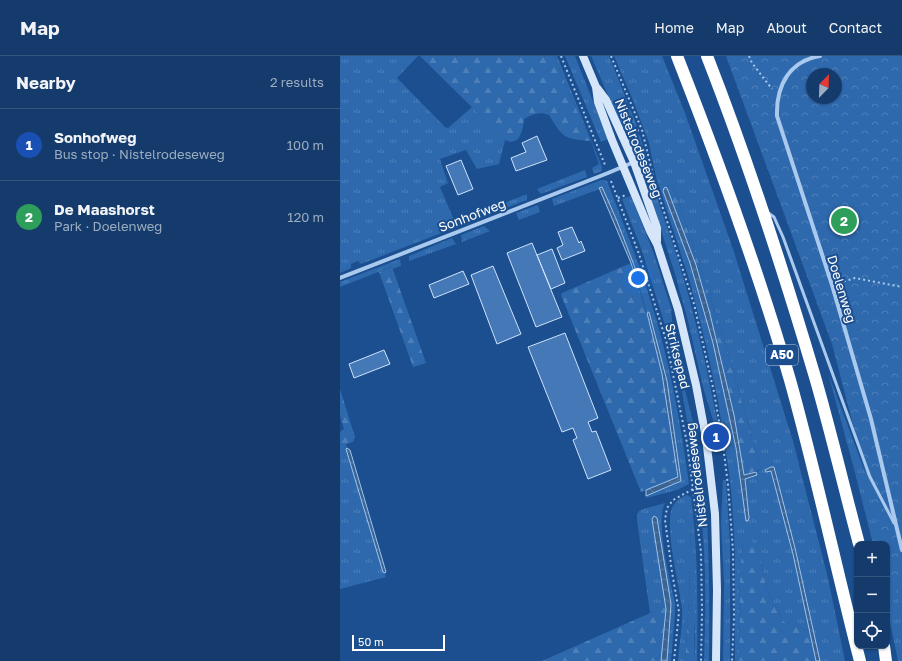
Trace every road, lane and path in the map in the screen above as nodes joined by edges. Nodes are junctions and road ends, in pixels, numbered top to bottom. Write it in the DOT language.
graph roads {
  1 [pos="561,56"];
  2 [pos="583,56"];
  3 [pos="611,56"];
  4 [pos="677,56"];
  5 [pos="707,56"];
  6 [pos="749,56"];
  7 [pos="820,56"];
  8 [pos="596,87"];
  9 [pos="778,96"];
  10 [pos="634,162"];
  11 [pos="623,166"];
  12 [pos="608,173"];
  13 [pos="655,184"];
  14 [pos="761,208"];
  15 [pos="657,244"];
  16 [pos="340,278"];
  17 [pos="832,286"];
  18 [pos="902,287"];
  19 [pos="694,489"];
  20 [pos="897,528"];
  21 [pos="857,541"];
  22 [pos="902,550"];
  23 [pos="884,649"];
  24 [pos="674,661"];
  25 [pos="701,661"];
  26 [pos="716,661"];
  27 [pos="860,661"];
  28 [pos="886,661"];
  1 -- 12 [label="path, Striksepad"];
  2 -- 8 [label="street, Nistelrodeseweg"];
  3 -- 13 [label="path"];
  4 -- 27 [label="highway, A50"];
  5 -- 14 [label="highway, A50"];
  6 -- 9 [label="path"];
  7 -- 9 [label="street, Doelenweg"];
  8 -- 10 [label="street, Nistelrodeseweg"];
  8 -- 11 [label="street, Nistelrodeseweg"];
  9 -- 17 [label="street, Doelenweg"];
  10 -- 11 [label="street, Sonhofweg"];
  10 -- 15 [label="street, Nistelrodeseweg"];
  11 -- 12 [label="street, Sonhofweg"];
  11 -- 15 [label="street, Nistelrodeseweg"];
  12 -- 16 [label="street, Sonhofweg"];
  12 -- 19 [label="path, Striksepad"];
  14 -- 20 [label="lane"];
  14 -- 21 [label="highway, A50"];
  15 -- 26 [label="street, Nistelrodeseweg"];
  17 -- 18 [label="path"];
  17 -- 20 [label="street, Doelenweg"];
  19 -- 24 [label="path"];
  19 -- 25 [label="path, Nistelrodeseweg"];
  20 -- 22 [label="street, Doelenweg"];
  23 -- 28 [label="highway"];
}
